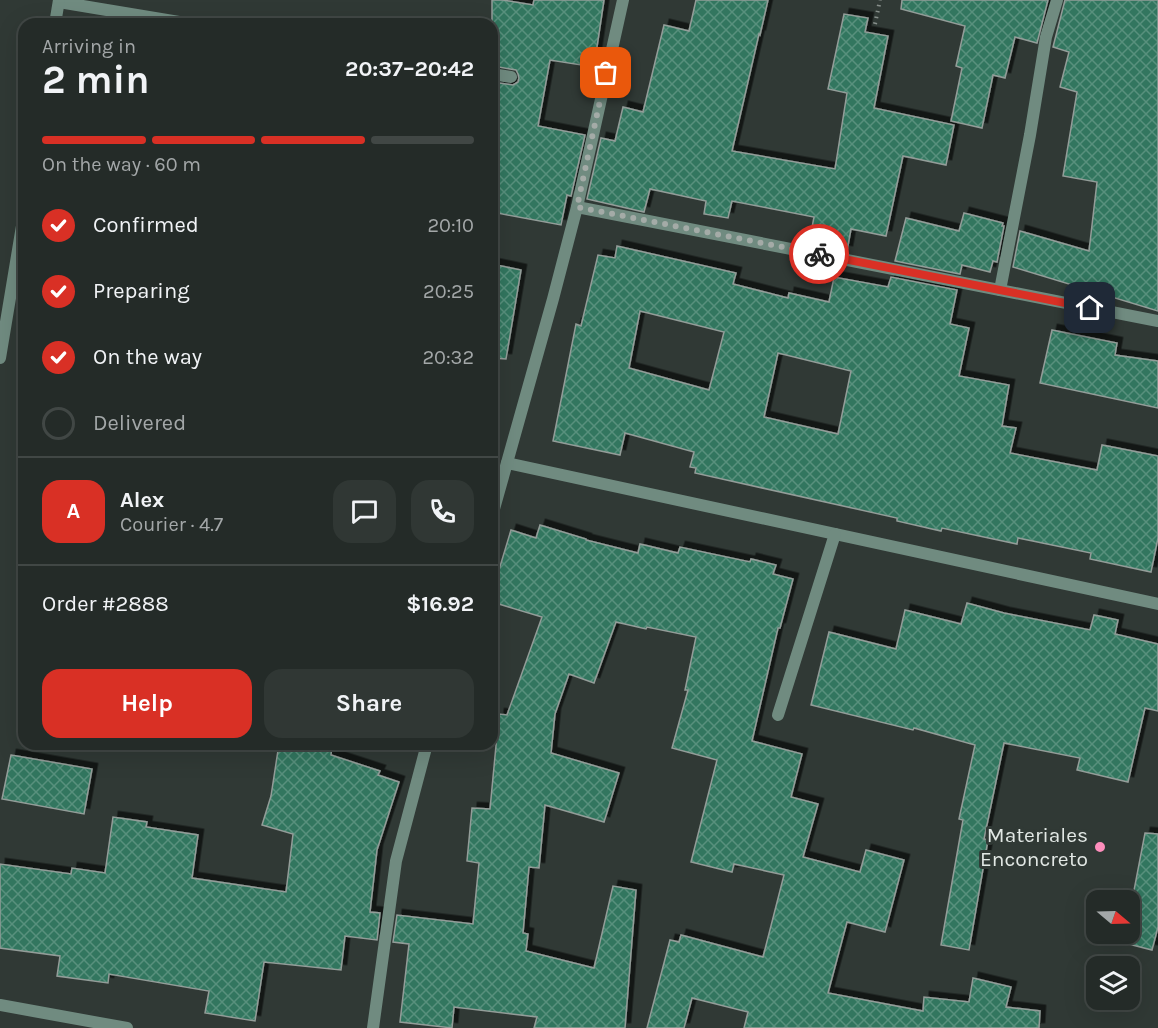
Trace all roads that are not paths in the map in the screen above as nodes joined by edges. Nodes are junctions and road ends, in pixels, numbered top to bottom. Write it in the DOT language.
graph roads {
  1 [pos="623,0"];
  2 [pos="1057,0"];
  3 [pos="59,1"];
  4 [pos="56,18"];
  5 [pos="157,18"];
  6 [pos="498,75"];
  7 [pos="511,77"];
  8 [pos="577,207"];
  9 [pos="18,250"];
  10 [pos="1000,290"];
  11 [pos="1158,321"];
  12 [pos="0,358"];
  13 [pos="507,464"];
  14 [pos="498,495"];
  15 [pos="835,534"];
  16 [pos="1158,604"];
  17 [pos="778,715"];
  18 [pos="426,750"];
  19 [pos="0,1005"];
  20 [pos="127,1028"];
  21 [pos="374,1028"];
  1 -- 8 [label="street"];
  2 -- 10 [label="street"];
  3 -- 4 [label="street"];
  3 -- 5 [label="street"];
  6 -- 7 [label="street"];
  8 -- 10 [label="street"];
  8 -- 13 [label="street"];
  9 -- 12 [label="street"];
  10 -- 11 [label="street"];
  13 -- 14 [label="street"];
  13 -- 15 [label="street"];
  15 -- 16 [label="street"];
  15 -- 17 [label="street"];
  18 -- 21 [label="street"];
  19 -- 20 [label="street"];
}
